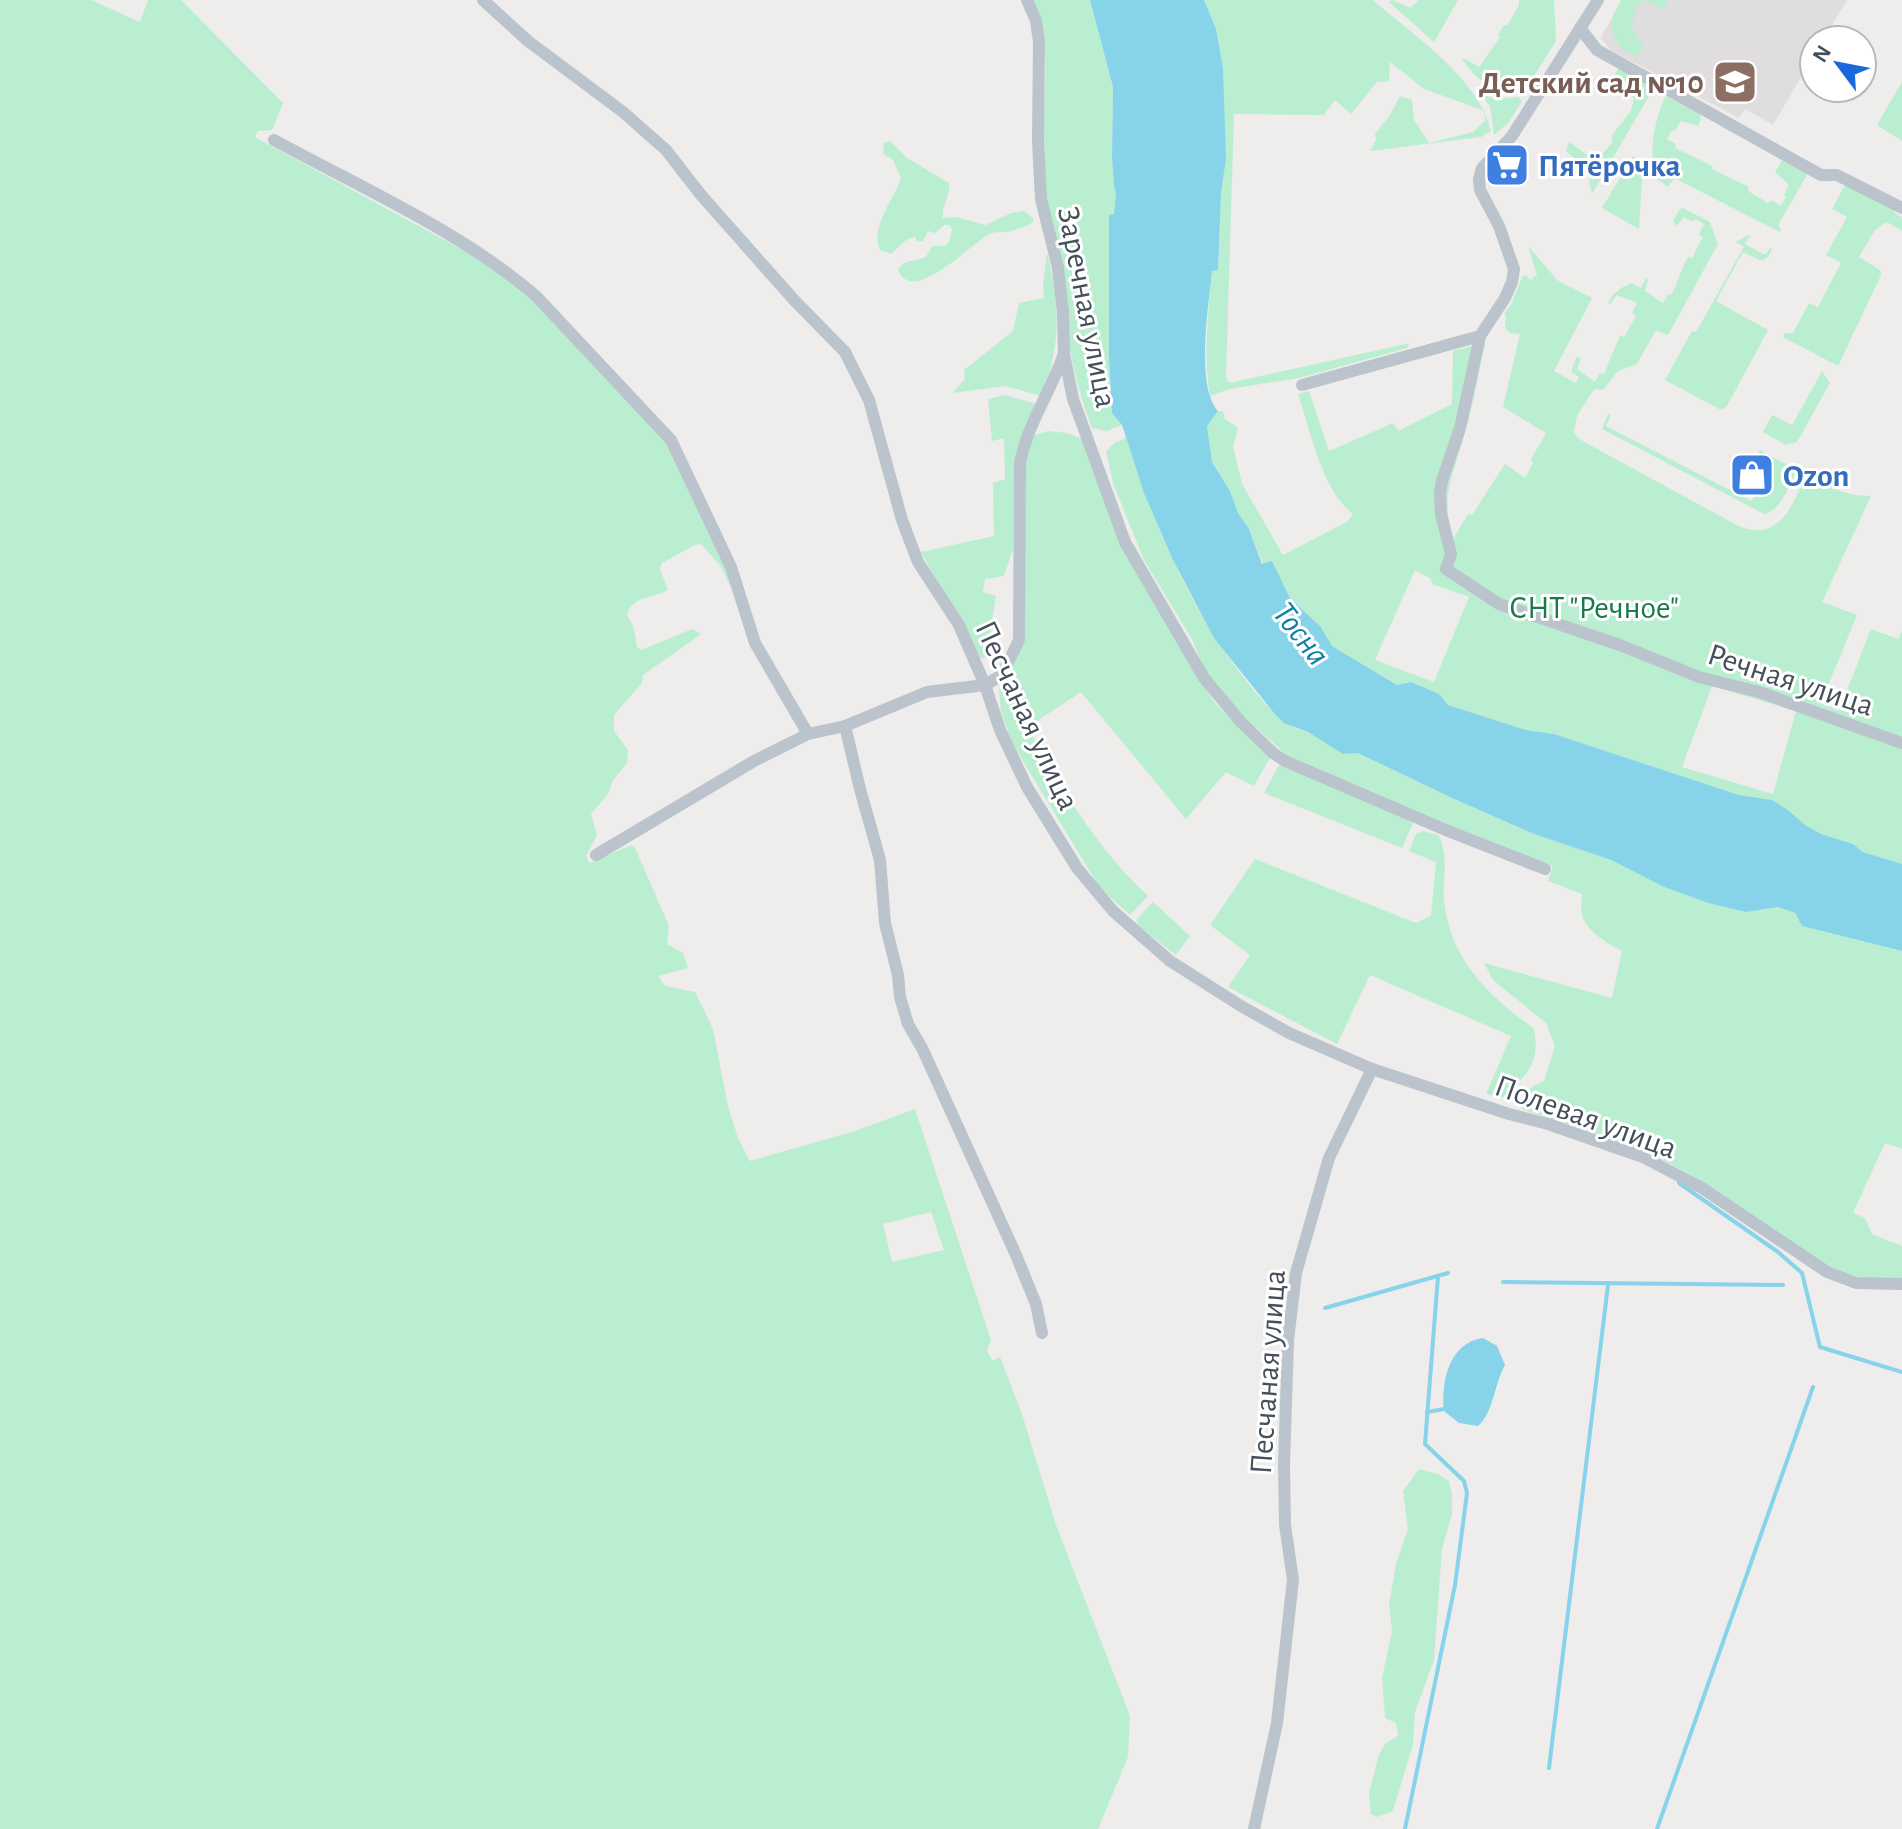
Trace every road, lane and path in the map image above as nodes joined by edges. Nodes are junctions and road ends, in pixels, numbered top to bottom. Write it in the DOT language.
graph roads {
  1 [pos="483,0"];
  2 [pos="1027,0"];
  3 [pos="1598,0"];
  4 [pos="1580,28"];
  5 [pos="274,140"];
  6 [pos="1902,208"];
  7 [pos="1480,336"];
  8 [pos="1064,354"];
  9 [pos="1302,385"];
  10 [pos="985,685"];
  11 [pos="845,726"];
  12 [pos="808,734"];
  13 [pos="1902,743"];
  14 [pos="596,855"];
  15 [pos="1545,869"];
  16 [pos="1372,1069"];
  17 [pos="1902,1284"];
  18 [pos="1042,1333"];
  19 [pos="1254,1829"];
  1 -- 10 [label="street, Песчаная улица"];
  2 -- 8 [label="street, Заречная улица"];
  3 -- 4 [label="street"];
  4 -- 6 [label="street"];
  4 -- 7 [label="street"];
  5 -- 12 [label="street"];
  7 -- 9 [label="street"];
  7 -- 13 [label="street, Речная улица"];
  8 -- 10 [label="street"];
  8 -- 15 [label="street, Заречная улица"];
  10 -- 11 [label="street"];
  10 -- 16 [label="street, Песчаная улица"];
  11 -- 12 [label="street"];
  11 -- 18 [label="street"];
  12 -- 14 [label="street"];
  16 -- 17 [label="street, Полевая улица"];
  16 -- 19 [label="street, Песчаная улица"];
}
